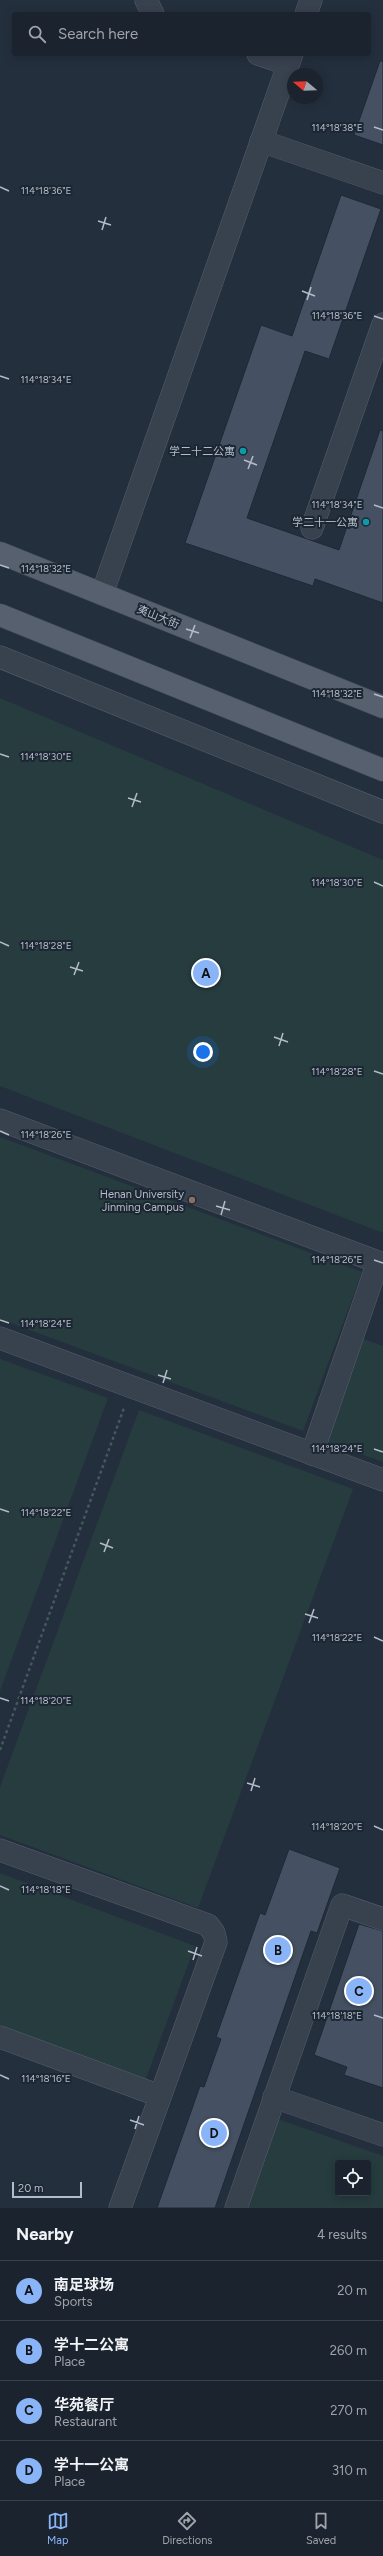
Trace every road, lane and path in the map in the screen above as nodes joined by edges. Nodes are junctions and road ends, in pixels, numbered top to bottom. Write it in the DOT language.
graph roads {
  1 [pos="146,0"];
  2 [pos="311,0"];
  3 [pos="152,12"];
  4 [pos="307,12"];
  5 [pos="271,56"];
  6 [pos="290,59"];
  7 [pos="261,141"];
  8 [pos="383,183"];
  9 [pos="383,324"];
  10 [pos="312,528"];
  11 [pos="0,552"];
  12 [pos="102,594"];
  13 [pos="0,615"];
  14 [pos="0,657"];
  15 [pos="383,707"];
  16 [pos="383,770"];
  17 [pos="383,812"];
  18 [pos="0,1120"];
  19 [pos="0,1338"];
  20 [pos="131,1387"];
  21 [pos="312,1454"];
  22 [pos="383,1480"];
  23 [pos="0,1750"];
  24 [pos="0,1850"];
  25 [pos="383,1919"];
  26 [pos="0,2037"];
  27 [pos="160,2096"];
  28 [pos="274,2097"];
  29 [pos="383,2135"];
  30 [pos="120,2208"];
  31 [pos="236,2208"];
  1 -- 3 [label="street"];
  2 -- 4 [label="street"];
  5 -- 6 [label="street"];
  6 -- 7 [label="street"];
  7 -- 8 [label="street"];
  7 -- 12 [label="street"];
  9 -- 10 [label="street"];
  11 -- 12 [label="main road, 夷山大街"];
  12 -- 15 [label="main road, 夷山大街"];
  13 -- 16 [label="main road"];
  14 -- 17 [label="street"];
  18 -- 21 [label="street"];
  19 -- 20 [label="street"];
  20 -- 21 [label="street"];
  20 -- 23 [label="path"];
  21 -- 22 [label="street"];
  24 -- 27 [label="street"];
  25 -- 28 [label="street"];
  26 -- 27 [label="street"];
  27 -- 30 [label="street"];
  28 -- 29 [label="street"];
  28 -- 31 [label="street"];
}
